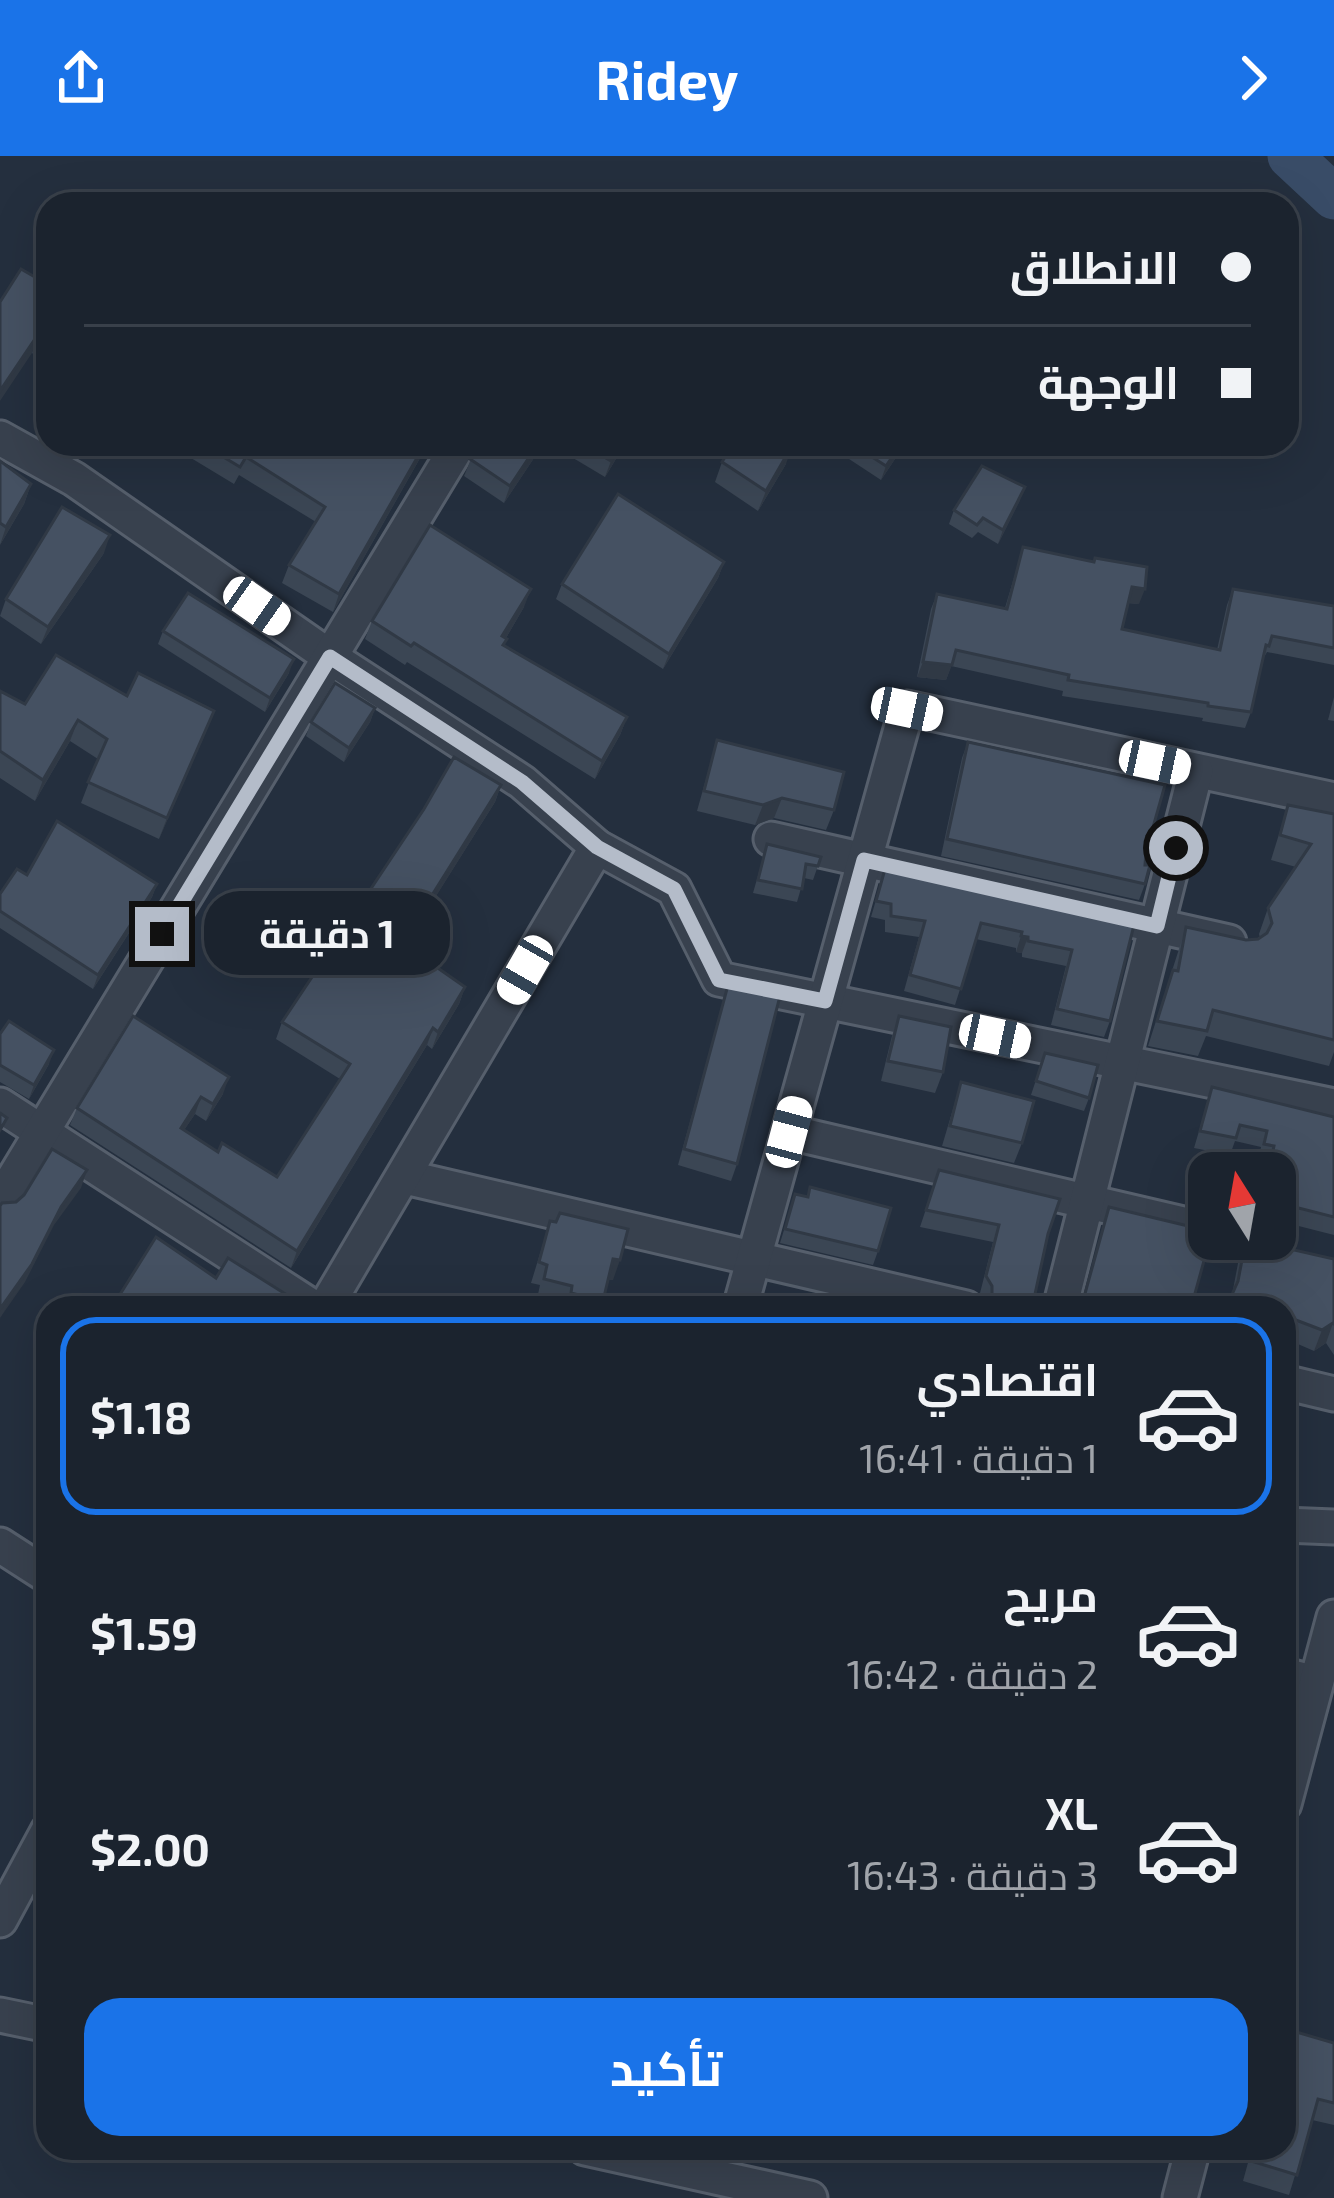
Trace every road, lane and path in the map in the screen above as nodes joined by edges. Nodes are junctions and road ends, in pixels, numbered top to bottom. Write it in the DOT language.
graph roads {
  1 [pos="0,438"];
  2 [pos="452,456"];
  3 [pos="330,657"];
  4 [pos="1196,770"];
  5 [pos="1334,800"];
  6 [pos="771,839"];
  7 [pos="597,847"];
  8 [pos="864,860"];
  9 [pos="1157,926"];
  10 [pos="1242,945"];
  11 [pos="825,1001"];
  12 [pos="1122,1062"];
  13 [pos="0,1106"];
  14 [pos="1334,1106"];
  15 [pos="42,1132"];
  16 [pos="789,1132"];
  17 [pos="405,1177"];
  18 [pos="0,1201"];
  19 [pos="1087,1202"];
  20 [pos="1188,1225"];
  21 [pos="754,1258"];
  22 [pos="295,1296"];
  23 [pos="333,1296"];
  24 [pos="743,1296"];
  25 [pos="916,1296"];
  26 [pos="1063,1296"];
  27 [pos="1296,1385"];
  28 [pos="1334,1394"];
  29 [pos="1296,1525"];
  30 [pos="1334,1527"];
  31 [pos="0,1545"];
  32 [pos="36,1568"];
  33 [pos="1334,1617"];
  34 [pos="1300,1679"];
  35 [pos="1296,1710"];
  36 [pos="36,1853"];
  37 [pos="0,1920"];
  38 [pos="0,2015"];
  39 [pos="36,2022"];
  40 [pos="628,2160"];
  41 [pos="1190,2160"];
  42 [pos="668,2171"];
  43 [pos="810,2198"];
  44 [pos="1180,2198"];
  1 -- 3 [label="street"];
  2 -- 3 [label="street"];
  3 -- 7 [label="street"];
  3 -- 15 [label="street"];
  4 -- 5 [label="street"];
  4 -- 8 [label="street"];
  4 -- 9 [label="street"];
  6 -- 8 [label="street"];
  7 -- 11 [label="street"];
  7 -- 17 [label="street"];
  8 -- 9 [label="street"];
  8 -- 11 [label="street"];
  9 -- 10 [label="street"];
  9 -- 12 [label="street"];
  11 -- 12 [label="street"];
  11 -- 16 [label="street"];
  12 -- 14 [label="street"];
  12 -- 19 [label="street"];
  13 -- 15 [label="street"];
  15 -- 18 [label="street"];
  15 -- 22 [label="street"];
  16 -- 19 [label="street"];
  16 -- 21 [label="street"];
  17 -- 21 [label="street"];
  17 -- 23 [label="street"];
  19 -- 20 [label="street"];
  19 -- 26 [label="street"];
  21 -- 24 [label="street"];
  21 -- 25 [label="street"];
  27 -- 28 [label="street"];
  29 -- 30 [label="street"];
  31 -- 32 [label="street"];
  33 -- 34 [label="street"];
  34 -- 35 [label="street"];
  36 -- 37 [label="street"];
  38 -- 39 [label="street"];
  40 -- 42 [label="street"];
  41 -- 44 [label="street"];
  42 -- 43 [label="street"];
}
